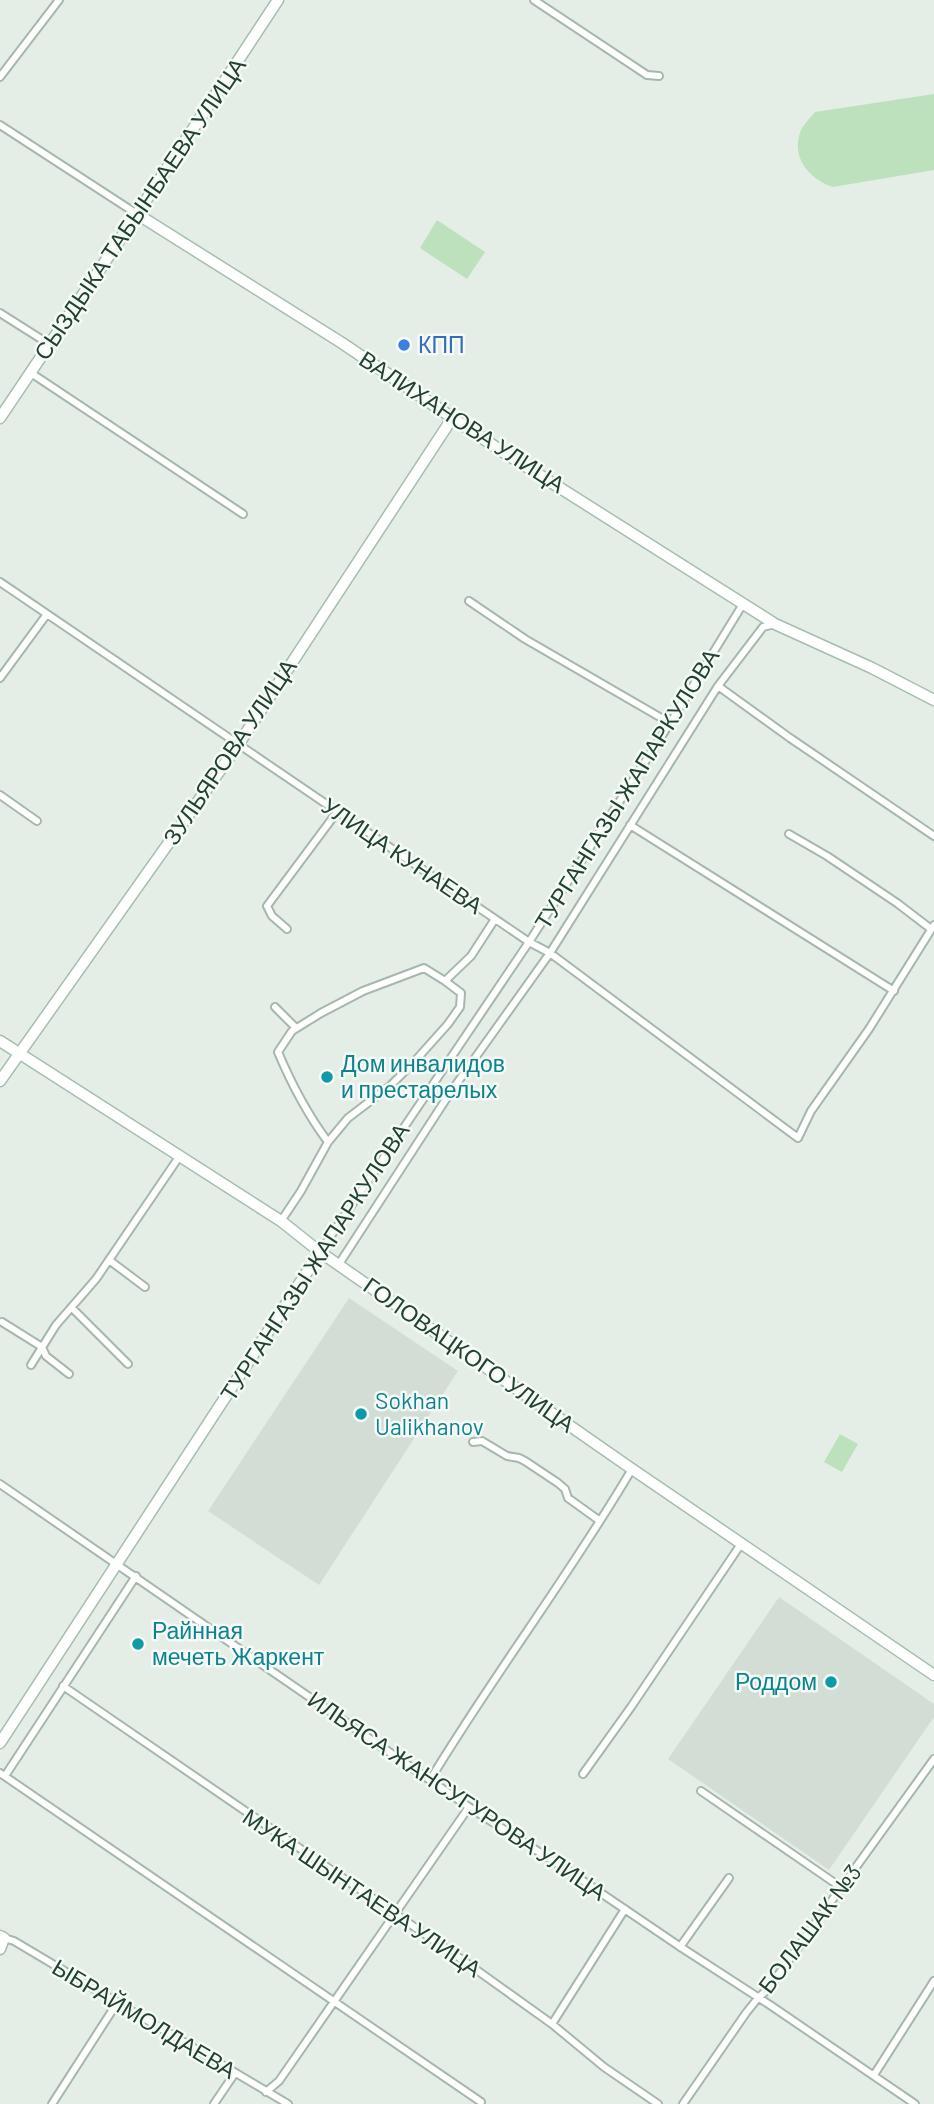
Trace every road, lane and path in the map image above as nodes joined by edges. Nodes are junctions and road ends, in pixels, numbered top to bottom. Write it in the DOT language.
graph roads {
  1 [pos="59,0"];
  2 [pos="278,0"];
  3 [pos="534,0"];
  4 [pos="659,76"];
  5 [pos="0,77"];
  6 [pos="0,125"];
  7 [pos="137,214"];
  8 [pos="0,313"];
  9 [pos="49,344"];
  10 [pos="31,373"];
  11 [pos="453,417"];
  12 [pos="0,418"];
  13 [pos="243,514"];
  14 [pos="0,582"];
  15 [pos="469,601"];
  16 [pos="743,604"];
  17 [pos="47,614"];
  18 [pos="775,624"];
  19 [pos="0,678"];
  20 [pos="718,686"];
  21 [pos="934,700"];
  22 [pos="670,723"];
  23 [pos="238,745"];
  24 [pos="0,795"];
  25 [pos="337,812"];
  26 [pos="37,821"];
  27 [pos="630,825"];
  28 [pos="789,834"];
  29 [pos="934,836"];
  30 [pos="495,919"];
  31 [pos="932,927"];
  32 [pos="287,929"];
  33 [pos="529,942"];
  34 [pos="550,953"];
  35 [pos="445,981"];
  36 [pos="894,991"];
  37 [pos="275,1007"];
  38 [pos="296,1028"];
  39 [pos="0,1041"];
  40 [pos="18,1054"];
  41 [pos="0,1081"];
  42 [pos="328,1142"];
  43 [pos="178,1157"];
  44 [pos="281,1222"];
  45 [pos="320,1252"];
  46 [pos="109,1260"];
  47 [pos="339,1264"];
  48 [pos="145,1287"];
  49 [pos="72,1308"];
  50 [pos="2,1322"];
  51 [pos="42,1347"];
  52 [pos="128,1364"];
  53 [pos="31,1365"];
  54 [pos="69,1374"];
  55 [pos="473,1442"];
  56 [pos="632,1469"];
  57 [pos="0,1484"];
  58 [pos="600,1521"];
  59 [pos="741,1544"];
  60 [pos="118,1565"];
  61 [pos="135,1576"];
  62 [pos="934,1675"];
  63 [pos="63,1686"];
  64 [pos="0,1744"];
  65 [pos="934,1759"];
  66 [pos="3,1774"];
  67 [pos="583,1774"];
  68 [pos="430,1780"];
  69 [pos="701,1791"];
  70 [pos="469,1807"];
  71 [pos="729,1878"];
  72 [pos="842,1888"];
  73 [pos="625,1909"];
  74 [pos="394,1915"];
  75 [pos="2,1937"];
  76 [pos="680,1947"];
  77 [pos="0,1949"];
  78 [pos="934,1981"];
  79 [pos="758,1998"];
  80 [pos="334,2000"];
  81 [pos="117,2003"];
  82 [pos="552,2024"];
  83 [pos="235,2073"];
  84 [pos="874,2075"];
  85 [pos="266,2092"];
  86 [pos="481,2102"];
  87 [pos="685,2102"];
  88 [pos="52,2104"];
  89 [pos="214,2104"];
  90 [pos="288,2104"];
  91 [pos="658,2104"];
  92 [pos="915,2104"];
  1 -- 5 [label="street"];
  2 -- 7 [label="street, СЫЗДЫКА ТАБЫНБАЕВА УЛИЦА"];
  3 -- 4 [label="street"];
  6 -- 7 [label="street, ВАЛИХАНОВА УЛИЦА"];
  7 -- 9 [label="street, СЫЗДЫКА ТАБЫНБАЕВА УЛИЦА"];
  7 -- 11 [label="street, ВАЛИХАНОВА УЛИЦА"];
  8 -- 9 [label="street"];
  9 -- 10 [label="street, СЫЗДЫКА ТАБЫНБАЕВА УЛИЦА"];
  10 -- 12 [label="street, СЫЗДЫКА ТАБЫНБАЕВА УЛИЦА"];
  10 -- 13 [label="street"];
  11 -- 16 [label="street, ВАЛИХАНОВА УЛИЦА"];
  11 -- 23 [label="street, ЗУЛЬЯРОВА УЛИЦА"];
  14 -- 17 [label="street, УЛИЦА КУНАЕВА"];
  15 -- 22 [label="street"];
  16 -- 18 [label="street, ВАЛИХАНОВА УЛИЦА"];
  16 -- 22 [label="street, ТУРГАНГАЗЫ ЖАПАРКУЛОВА"];
  17 -- 19 [label="street"];
  17 -- 23 [label="street, УЛИЦА КУНАЕВА"];
  18 -- 20 [label="street, ТУРГАНГАЗЫ ЖАПАРКУЛОВА"];
  18 -- 21 [label="street, ВАЛИХАНОВА УЛИЦА"];
  20 -- 27 [label="street, ТУРГАНГАЗЫ ЖАПАРКУЛОВА"];
  20 -- 29 [label="street"];
  22 -- 33 [label="street, ТУРГАНГАЗЫ ЖАПАРКУЛОВА"];
  23 -- 25 [label="street, УЛИЦА КУНАЕВА"];
  23 -- 40 [label="street, ЗУЛЬЯРОВА УЛИЦА"];
  24 -- 26 [label="street"];
  25 -- 30 [label="street, УЛИЦА КУНАЕВА"];
  25 -- 32 [label="street"];
  27 -- 34 [label="street, ТУРГАНГАЗЫ ЖАПАРКУЛОВА"];
  27 -- 36 [label="street"];
  28 -- 31 [label="street"];
  30 -- 33 [label="street, УЛИЦА КУНАЕВА"];
  30 -- 35 [label="street"];
  31 -- 36 [label="street"];
  33 -- 34 [label="street, УЛИЦА КУНАЕВА"];
  33 -- 45 [label="street, ТУРГАНГАЗЫ ЖАПАРКУЛОВА"];
  34 -- 36 [label="street, УЛИЦА КУНАЕВА"];
  34 -- 47 [label="street, ТУРГАНГАЗЫ ЖАПАРКУЛОВА"];
  35 -- 38 [label="street"];
  35 -- 42 [label="street"];
  37 -- 38 [label="street"];
  38 -- 42 [label="street"];
  39 -- 40 [label="street, ГОЛОВАЦКОГО УЛИЦА"];
  40 -- 41 [label="street, ЗУЛЬЯРОВА УЛИЦА"];
  40 -- 43 [label="street, ГОЛОВАЦКОГО УЛИЦА"];
  42 -- 44 [label="street"];
  43 -- 44 [label="street, ГОЛОВАЦКОГО УЛИЦА"];
  43 -- 46 [label="street"];
  44 -- 45 [label="street, ГОЛОВАЦКОГО УЛИЦА"];
  45 -- 47 [label="street, ГОЛОВАЦКОГО УЛИЦА"];
  45 -- 60 [label="street, ТУРГАНГАЗЫ ЖАПАРКУЛОВА"];
  46 -- 48 [label="street"];
  46 -- 49 [label="street"];
  47 -- 56 [label="street, ГОЛОВАЦКОГО УЛИЦА"];
  49 -- 51 [label="street"];
  49 -- 52 [label="street"];
  50 -- 51 [label="street"];
  51 -- 53 [label="street"];
  51 -- 54 [label="street"];
  55 -- 58 [label="street"];
  56 -- 58 [label="street"];
  56 -- 59 [label="street, ГОЛОВАЦКОГО УЛИЦА"];
  57 -- 60 [label="street, ИЛЬЯСА ЖАНСУГУРОВА УЛИЦА"];
  58 -- 68 [label="street"];
  59 -- 62 [label="street, ГОЛОВАЦКОГО УЛИЦА"];
  59 -- 67 [label="street"];
  60 -- 61 [label="street, ИЛЬЯСА ЖАНСУГУРОВА УЛИЦА"];
  60 -- 64 [label="street, ТУРГАНГАЗЫ ЖАПАРКУЛОВА"];
  61 -- 63 [label="street"];
  61 -- 68 [label="street, ИЛЬЯСА ЖАНСУГУРОВА УЛИЦА"];
  63 -- 66 [label="street"];
  63 -- 74 [label="street, МУКА ШЫНТАЕВА УЛИЦА"];
  65 -- 72 [label="street, БОЛАШАК №3"];
  66 -- 80 [label="street"];
  68 -- 70 [label="street, ИЛЬЯСА ЖАНСУГУРОВА УЛИЦА"];
  69 -- 72 [label="street"];
  70 -- 73 [label="street, ИЛЬЯСА ЖАНСУГУРОВА УЛИЦА"];
  70 -- 74 [label="street"];
  71 -- 76 [label="street"];
  72 -- 79 [label="street, БОЛАШАК №3"];
  73 -- 76 [label="street, ИЛЬЯСА ЖАНСУГУРОВА УЛИЦА"];
  73 -- 82 [label="street"];
  74 -- 80 [label="street"];
  74 -- 82 [label="street, МУКА ШЫНТАЕВА УЛИЦА"];
  75 -- 77 [label="street"];
  75 -- 81 [label="street, ЫБРАЙМОЛДАЕВА"];
  76 -- 79 [label="street, ИЛЬЯСА ЖАНСУГУРОВА УЛИЦА"];
  78 -- 84 [label="street"];
  79 -- 84 [label="street, ИЛЬЯСА ЖАНСУГУРОВА УЛИЦА"];
  79 -- 87 [label="street, БОЛАШАК №3"];
  80 -- 85 [label="street"];
  80 -- 86 [label="street"];
  81 -- 83 [label="street, ЫБРАЙМОЛДАЕВА"];
  81 -- 88 [label="street"];
  82 -- 91 [label="street, МУКА ШЫНТАЕВА УЛИЦА"];
  83 -- 85 [label="street, ЫБРАЙМОЛДАЕВА"];
  83 -- 89 [label="street"];
  84 -- 92 [label="street, ИЛЬЯСА ЖАНСУГУРОВА УЛИЦА"];
  85 -- 90 [label="street, ЫБРАЙМОЛДАЕВА"];
}
